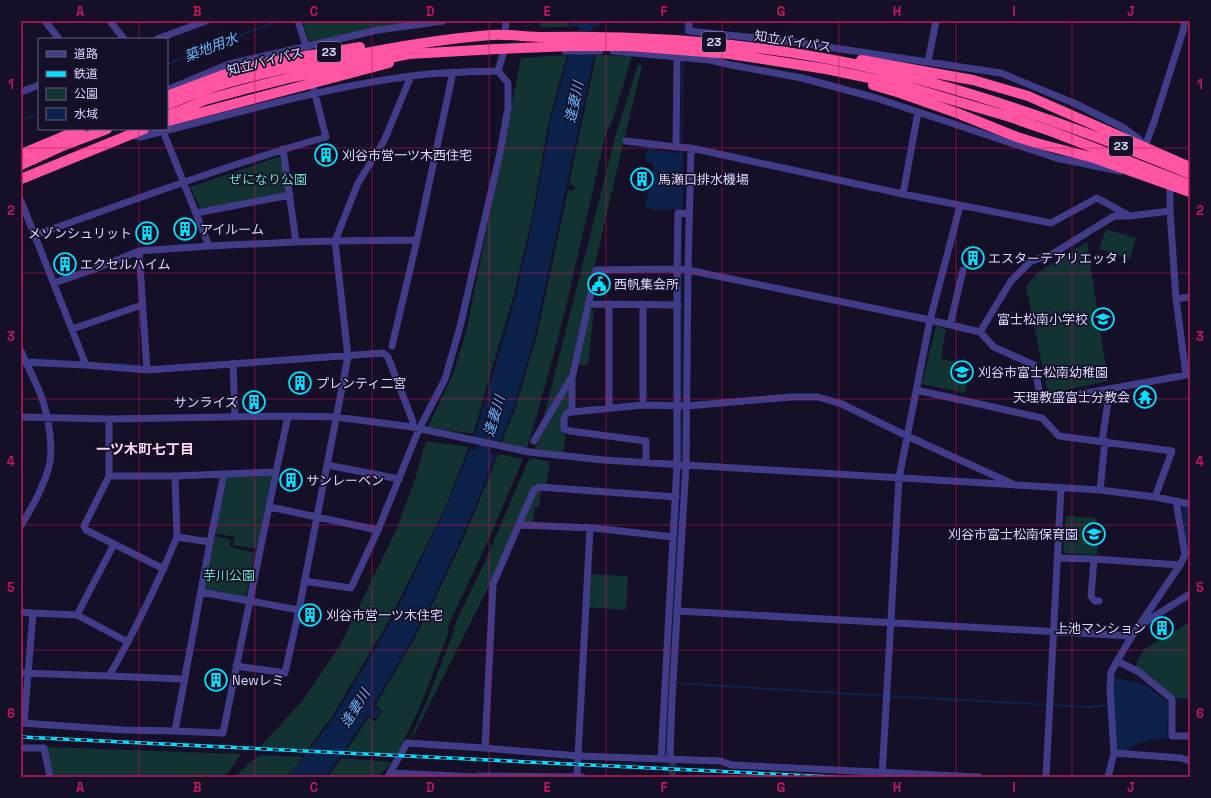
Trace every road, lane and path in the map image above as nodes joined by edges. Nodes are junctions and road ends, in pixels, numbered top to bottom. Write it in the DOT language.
graph roads {
  1 [pos="45,21"];
  2 [pos="110,21"];
  3 [pos="206,21"];
  4 [pos="298,21"];
  5 [pos="443,21"];
  6 [pos="506,21"];
  7 [pos="689,21"];
  8 [pos="936,21"];
  9 [pos="1184,21"];
  10 [pos="500,33"];
  11 [pos="57,38"];
  12 [pos="123,38"];
  13 [pos="160,38"];
  14 [pos="307,50"];
  15 [pos="499,51"];
  16 [pos="566,51"];
  17 [pos="409,54"];
  18 [pos="730,54"];
  19 [pos="822,58"];
  20 [pos="677,62"];
  21 [pos="928,62"];
  22 [pos="498,71"];
  23 [pos="453,72"];
  24 [pos="411,76"];
  25 [pos="38,85"];
  26 [pos="928,87"];
  27 [pos="168,90"];
  28 [pos="314,91"];
  29 [pos="21,92"];
  30 [pos="168,96"];
  31 [pos="203,96"];
  32 [pos="168,105"];
  33 [pos="918,112"];
  34 [pos="168,115"];
  35 [pos="168,125"];
  36 [pos="168,125"];
  37 [pos="79,130"];
  38 [pos="104,130"];
  39 [pos="156,130"];
  40 [pos="166,130"];
  41 [pos="131,132"];
  42 [pos="626,142"];
  43 [pos="676,147"];
  44 [pos="692,148"];
  45 [pos="1145,148"];
  46 [pos="283,149"];
  47 [pos="21,154"];
  48 [pos="21,165"];
  49 [pos="1190,167"];
  50 [pos="1130,171"];
  51 [pos="1190,174"];
  52 [pos="21,175"];
  53 [pos="21,179"];
  54 [pos="183,182"];
  55 [pos="1170,184"];
  56 [pos="1190,185"];
  57 [pos="1190,192"];
  58 [pos="903,194"];
  59 [pos="290,195"];
  60 [pos="21,201"];
  61 [pos="960,206"];
  62 [pos="1170,211"];
  63 [pos="196,213"];
  64 [pos="689,214"];
  65 [pos="1130,216"];
  66 [pos="35,236"];
  67 [pos="335,240"];
  68 [pos="417,240"];
  69 [pos="296,242"];
  70 [pos="209,246"];
  71 [pos="139,251"];
  72 [pos="677,269"];
  73 [pos="688,270"];
  74 [pos="963,270"];
  75 [pos="54,283"];
  76 [pos="1190,296"];
  77 [pos="1176,299"];
  78 [pos="588,304"];
  79 [pos="609,304"];
  80 [pos="643,304"];
  81 [pos="678,304"];
  82 [pos="142,305"];
  83 [pos="930,320"];
  84 [pos="950,325"];
  85 [pos="72,329"];
  86 [pos="980,332"];
  87 [pos="392,346"];
  88 [pos="21,351"];
  89 [pos="348,356"];
  90 [pos="24,362"];
  91 [pos="233,364"];
  92 [pos="86,365"];
  93 [pos="147,370"];
  94 [pos="572,378"];
  95 [pos="1110,389"];
  96 [pos="916,390"];
  97 [pos="643,406"];
  98 [pos="678,406"];
  99 [pos="686,406"];
  100 [pos="609,408"];
  101 [pos="572,412"];
  102 [pos="288,416"];
  103 [pos="21,417"];
  104 [pos="235,417"];
  105 [pos="336,417"];
  106 [pos="47,418"];
  107 [pos="109,419"];
  108 [pos="415,428"];
  109 [pos="907,436"];
  110 [pos="1103,441"];
  111 [pos="534,442"];
  112 [pos="646,462"];
  113 [pos="677,465"];
  114 [pos="686,465"];
  115 [pos="327,466"];
  116 [pos="276,472"];
  117 [pos="224,474"];
  118 [pos="109,476"];
  119 [pos="175,476"];
  120 [pos="898,478"];
  121 [pos="399,479"];
  122 [pos="1015,485"];
  123 [pos="1061,488"];
  124 [pos="1100,490"];
  125 [pos="676,497"];
  126 [pos="1155,497"];
  127 [pos="1176,501"];
  128 [pos="1190,504"];
  129 [pos="270,507"];
  130 [pos="317,516"];
  131 [pos="21,525"];
  132 [pos="520,525"];
  133 [pos="590,528"];
  134 [pos="378,530"];
  135 [pos="177,537"];
  136 [pos="673,537"];
  137 [pos="210,542"];
  138 [pos="114,544"];
  139 [pos="1057,558"];
  140 [pos="1094,559"];
  141 [pos="1180,566"];
  142 [pos="164,569"];
  143 [pos="304,581"];
  144 [pos="201,592"];
  145 [pos="1190,594"];
  146 [pos="1100,601"];
  147 [pos="250,602"];
  148 [pos="299,610"];
  149 [pos="678,611"];
  150 [pos="21,612"];
  151 [pos="32,613"];
  152 [pos="77,615"];
  153 [pos="891,623"];
  154 [pos="1139,625"];
  155 [pos="1054,631"];
  156 [pos="1132,636"];
  157 [pos="128,642"];
  158 [pos="1117,661"];
  159 [pos="236,666"];
  160 [pos="24,673"];
  161 [pos="109,676"];
  162 [pos="183,679"];
  163 [pos="23,723"];
  164 [pos="175,731"];
  165 [pos="1190,736"];
  166 [pos="21,748"];
  167 [pos="485,748"];
  168 [pos="1114,753"];
  169 [pos="578,756"];
  170 [pos="661,759"];
  171 [pos="673,759"];
  172 [pos="1190,761"];
  173 [pos="389,775"];
  174 [pos="882,775"];
  175 [pos="50,777"];
  176 [pos="479,777"];
  177 [pos="577,777"];
  178 [pos="582,777"];
  179 [pos="979,777"];
  180 [pos="1046,777"];
  181 [pos="1108,777"];
  1 -- 11 [label="street"];
  2 -- 12 [label="street"];
  3 -- 13 [label="street"];
  4 -- 14 [label="street"];
  5 -- 14 [label="street"];
  6 -- 10 [label="street"];
  7 -- 21 [label="street"];
  8 -- 21 [label="street"];
  9 -- 45 [label="street"];
  10 -- 19 [label="highway, 知立バイパス / 23"];
  10 -- 30 [label="highway, 23"];
  10 -- 31 [label="highway, 知立バイパス / 23"];
  14 -- 27 [label="street"];
  15 -- 17 [label="highway, 知立バイパス / 23"];
  15 -- 18 [label="highway, 知立バイパス / 23"];
  15 -- 22 [label="street"];
  16 -- 33 [label="street"];
  17 -- 31 [label="highway, 知立バイパス / 23"];
  17 -- 35 [label="highway"];
  18 -- 26 [label="highway, 知立バイパス / 23"];
  18 -- 50 [label="highway"];
  19 -- 26 [label="highway, 知立バイパス / 23"];
  19 -- 45 [label="highway"];
  20 -- 43 [label="street"];
  21 -- 45 [label="street"];
  22 -- 23 [label="street"];
  22 -- 108 [label="street"];
  23 -- 24 [label="street"];
  23 -- 68 [label="street"];
  24 -- 28 [label="street"];
  24 -- 67 [label="street"];
  25 -- 29 [label="street"];
  26 -- 51 [label="highway, 知立バイパス / 23"];
  26 -- 56 [label="highway, 知立バイパス / 23"];
  28 -- 36 [label="street"];
  28 -- 46 [label="street"];
  31 -- 32 [label="highway, 知立バイパス / 23"];
  31 -- 34 [label="highway, 知立バイパス / 23"];
  33 -- 50 [label="street"];
  33 -- 58 [label="street"];
  37 -- 47 [label="highway"];
  38 -- 48 [label="highway"];
  39 -- 41 [label="street"];
  40 -- 54 [label="street"];
  41 -- 52 [label="highway"];
  41 -- 53 [label="highway"];
  42 -- 43 [label="street"];
  43 -- 44 [label="street"];
  44 -- 58 [label="street"];
  44 -- 64 [label="street"];
  45 -- 49 [label="highway"];
  46 -- 54 [label="street"];
  46 -- 59 [label="street"];
  50 -- 55 [label="highway"];
  54 -- 63 [label="street"];
  54 -- 66 [label="street"];
  55 -- 57 [label="highway"];
  55 -- 62 [label="street"];
  58 -- 61 [label="street"];
  59 -- 63 [label="street"];
  59 -- 69 [label="street"];
  60 -- 66 [label="street"];
  61 -- 65 [label="street"];
  61 -- 83 [label="street"];
  62 -- 65 [label="street"];
  62 -- 77 [label="street"];
  63 -- 70 [label="street"];
  64 -- 72 [label="street"];
  64 -- 73 [label="street"];
  65 -- 86 [label="street"];
  66 -- 75 [label="street"];
  67 -- 68 [label="street"];
  67 -- 69 [label="street"];
  67 -- 89 [label="street"];
  68 -- 87 [label="street"];
  69 -- 70 [label="street"];
  70 -- 71 [label="street"];
  71 -- 75 [label="street"];
  71 -- 82 [label="street"];
  72 -- 73 [label="street"];
  72 -- 78 [label="street"];
  72 -- 81 [label="street"];
  73 -- 83 [label="street"];
  73 -- 99 [label="street"];
  74 -- 84 [label="street"];
  75 -- 85 [label="street"];
  76 -- 77 [label="street"];
  77 -- 95 [label="street"];
  78 -- 79 [label="street"];
  78 -- 94 [label="street"];
  79 -- 80 [label="street"];
  79 -- 100 [label="street"];
  80 -- 81 [label="street"];
  80 -- 97 [label="street"];
  81 -- 98 [label="street"];
  82 -- 85 [label="street"];
  82 -- 93 [label="street"];
  83 -- 84 [label="street"];
  83 -- 96 [label="street"];
  84 -- 86 [label="street"];
  85 -- 92 [label="street"];
  86 -- 95 [label="street"];
  88 -- 90 [label="street"];
  89 -- 91 [label="street"];
  89 -- 105 [label="street"];
  89 -- 108 [label="street"];
  90 -- 92 [label="street"];
  90 -- 106 [label="street"];
  91 -- 93 [label="street"];
  91 -- 104 [label="street"];
  92 -- 93 [label="street"];
  94 -- 101 [label="street"];
  94 -- 111 [label="street"];
  95 -- 110 [label="street"];
  96 -- 109 [label="street"];
  96 -- 110 [label="street"];
  97 -- 98 [label="street"];
  97 -- 100 [label="street"];
  98 -- 99 [label="street"];
  98 -- 113 [label="street"];
  99 -- 109 [label="street"];
  99 -- 114 [label="street"];
  100 -- 101 [label="street"];
  101 -- 112 [label="street"];
  102 -- 104 [label="street"];
  102 -- 105 [label="street"];
  102 -- 116 [label="street"];
  103 -- 106 [label="street"];
  104 -- 107 [label="street"];
  105 -- 108 [label="street"];
  105 -- 115 [label="street"];
  106 -- 107 [label="street"];
  106 -- 131 [label="street"];
  107 -- 118 [label="street"];
  108 -- 112 [label="street"];
  108 -- 121 [label="street"];
  109 -- 120 [label="street"];
  109 -- 122 [label="street"];
  110 -- 124 [label="street"];
  110 -- 126 [label="street"];
  112 -- 113 [label="street"];
  113 -- 114 [label="street"];
  113 -- 125 [label="street"];
  114 -- 120 [label="street"];
  114 -- 149 [label="street"];
  115 -- 121 [label="street"];
  115 -- 130 [label="street"];
  116 -- 117 [label="street"];
  116 -- 129 [label="street"];
  117 -- 119 [label="street"];
  117 -- 137 [label="street"];
  118 -- 119 [label="street"];
  118 -- 138 [label="street"];
  119 -- 135 [label="street"];
  120 -- 122 [label="street"];
  120 -- 153 [label="street"];
  121 -- 134 [label="street"];
  122 -- 123 [label="street"];
  123 -- 124 [label="street"];
  123 -- 139 [label="street"];
  124 -- 126 [label="street"];
  125 -- 132 [label="street"];
  125 -- 136 [label="street"];
  126 -- 127 [label="street"];
  127 -- 128 [label="street"];
  127 -- 141 [label="street"];
  129 -- 130 [label="street"];
  129 -- 147 [label="street"];
  130 -- 134 [label="street"];
  130 -- 143 [label="street"];
  132 -- 133 [label="street"];
  132 -- 167 [label="street"];
  133 -- 136 [label="street"];
  133 -- 169 [label="street"];
  134 -- 143 [label="street"];
  135 -- 137 [label="street"];
  135 -- 142 [label="street"];
  136 -- 170 [label="street"];
  137 -- 144 [label="street"];
  138 -- 142 [label="street"];
  138 -- 152 [label="street"];
  139 -- 140 [label="street"];
  139 -- 155 [label="street"];
  140 -- 141 [label="street"];
  140 -- 146 [label="street"];
  141 -- 154 [label="street"];
  142 -- 157 [label="street"];
  143 -- 148 [label="street"];
  144 -- 147 [label="street"];
  144 -- 162 [label="street"];
  145 -- 154 [label="street"];
  147 -- 148 [label="street"];
  147 -- 159 [label="street"];
  148 -- 159 [label="street"];
  149 -- 153 [label="street"];
  149 -- 171 [label="street"];
  150 -- 151 [label="street"];
  151 -- 152 [label="street"];
  151 -- 160 [label="street"];
  152 -- 157 [label="street"];
  153 -- 155 [label="street"];
  153 -- 174 [label="street"];
  154 -- 156 [label="street"];
  155 -- 156 [label="street"];
  155 -- 180 [label="street"];
  156 -- 158 [label="street"];
  157 -- 161 [label="street"];
  158 -- 165 [label="street"];
  158 -- 168 [label="street"];
  159 -- 164 [label="street"];
  160 -- 161 [label="street"];
  160 -- 163 [label="street"];
  161 -- 162 [label="street"];
  162 -- 164 [label="street"];
  163 -- 164 [label="street"];
  166 -- 175 [label="street"];
  167 -- 169 [label="street"];
  167 -- 173 [label="street"];
  168 -- 172 [label="street"];
  168 -- 181 [label="street"];
  169 -- 170 [label="street"];
  169 -- 177 [label="street"];
  170 -- 171 [label="street"];
  171 -- 174 [label="street"];
  173 -- 176 [label="street"];
  174 -- 179 [label="street"];
  176 -- 177 [label="street"];
  177 -- 178 [label="street"];
}
